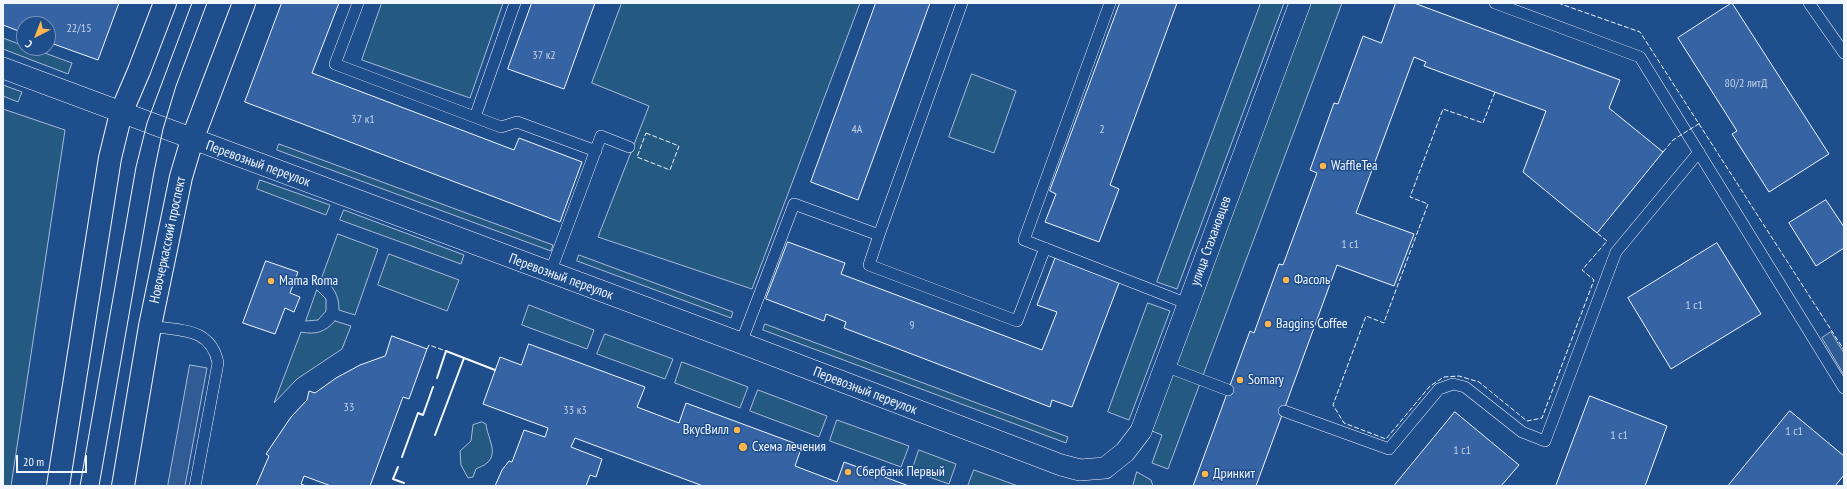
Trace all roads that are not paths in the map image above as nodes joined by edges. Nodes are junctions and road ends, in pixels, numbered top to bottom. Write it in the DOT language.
graph roads {
  1 [pos="164,3"];
  2 [pos="244,3"];
  3 [pos="358,3"];
  4 [pos="515,3"];
  5 [pos="962,3"];
  6 [pos="1110,3"];
  7 [pos="1300,3"];
  8 [pos="1495,3"];
  9 [pos="1809,3"];
  10 [pos="1844,53"];
  11 [pos="3,68"];
  12 [pos="121,113"];
  13 [pos="476,117"];
  14 [pos="192,140"];
  15 [pos="629,147"];
  16 [pos="596,151"];
  17 [pos="1699,152"];
  18 [pos="879,235"];
  19 [pos="1045,248"];
  20 [pos="550,274"];
  21 [pos="1188,304"];
  22 [pos="150,326"];
  23 [pos="741,343"];
  24 [pos="1165,366"];
  25 [pos="1844,388"];
  26 [pos="1228,390"];
  27 [pos="1284,411"];
  28 [pos="1106,477"];
  29 [pos="58,486"];
  30 [pos="123,486"];
  31 [pos="195,486"];
  1 -- 12 [label="main road"];
  2 -- 14 [label="main road, Новочеркасский проспект"];
  3 -- 13 [label="lane"];
  4 -- 13 [label="lane"];
  5 -- 18 [label="lane"];
  6 -- 19 [label="lane"];
  7 -- 21 [label="street, улица Стахановцев"];
  8 -- 17 [label="lane"];
  9 -- 10 [label="lane"];
  11 -- 12 [label="street, Перевозный переулок"];
  12 -- 14 [label="street, Перевозный переулок"];
  12 -- 29 [label="main road"];
  13 -- 16 [label="lane"];
  14 -- 20 [label="street, Перевозный переулок"];
  14 -- 22 [label="main road, Новочеркасский проспект"];
  15 -- 16 [label="lane"];
  16 -- 20 [label="lane"];
  17 -- 25 [label="lane"];
  17 -- 27 [label="lane"];
  18 -- 19 [label="lane"];
  18 -- 23 [label="lane"];
  19 -- 21 [label="lane"];
  20 -- 23 [label="street, Перевозный переулок"];
  21 -- 24 [label="street, улица Стахановцев"];
  22 -- 30 [label="main road, Новочеркасский проспект"];
  22 -- 31 [label="lane"];
  23 -- 28 [label="street, Перевозный переулок"];
  24 -- 26 [label="lane"];
  24 -- 28 [label="street, улица Стахановцев"];
}
